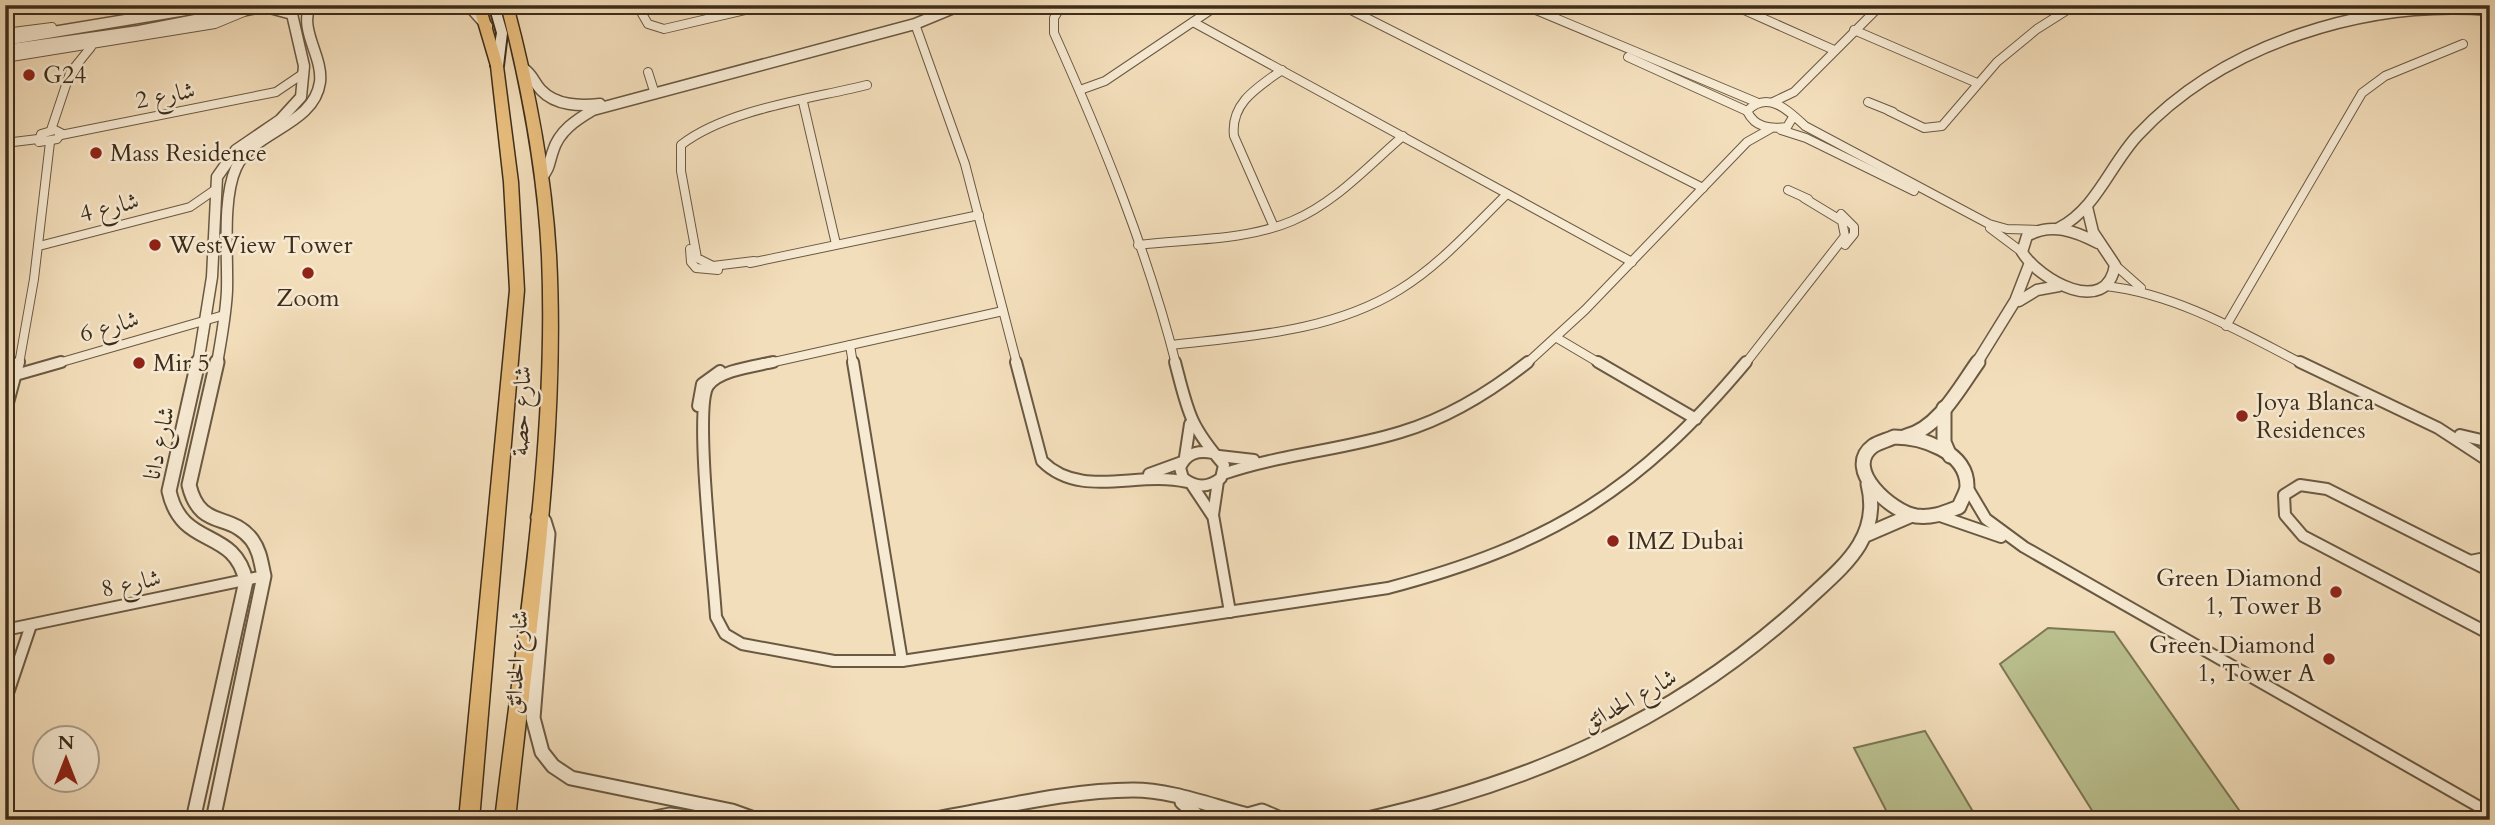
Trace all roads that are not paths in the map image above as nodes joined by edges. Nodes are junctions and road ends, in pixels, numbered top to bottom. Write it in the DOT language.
graph roads {
  1 [pos="191,5"];
  2 [pos="216,5"];
  3 [pos="310,5"];
  4 [pos="468,5"];
  5 [pos="479,5"];
  6 [pos="494,5"];
  7 [pos="507,5"];
  8 [pos="767,5"];
  9 [pos="961,5"];
  10 [pos="1062,5"];
  11 [pos="1218,5"];
  12 [pos="1341,5"];
  13 [pos="1524,5"];
  14 [pos="1733,5"];
  15 [pos="1881,5"];
  16 [pos="2075,5"];
  17 [pos="269,6"];
  18 [pos="638,8"];
  19 [pos="2490,8"];
  20 [pos="248,10"];
  21 [pos="2433,11"];
  22 [pos="178,12"];
  23 [pos="1193,22"];
  24 [pos="915,24"];
  25 [pos="488,26"];
  26 [pos="1854,30"];
  27 [pos="5,33"];
  28 [pos="1584,34"];
  29 [pos="5,40"];
  30 [pos="81,44"];
  31 [pos="99,44"];
  32 [pos="2463,44"];
  33 [pos="312,49"];
  34 [pos="5,50"];
  35 [pos="1834,50"];
  36 [pos="299,51"];
  37 [pos="5,58"];
  38 [pos="497,65"];
  39 [pos="73,68"];
  40 [pos="524,69"];
  41 [pos="1282,70"];
  42 [pos="304,72"];
  43 [pos="649,72"];
  44 [pos="1977,83"];
  45 [pos="867,85"];
  46 [pos="1080,90"];
  47 [pos="276,92"];
  48 [pos="654,92"];
  49 [pos="1794,92"];
  50 [pos="300,99"];
  51 [pos="617,101"];
  52 [pos="803,102"];
  53 [pos="1756,102"];
  54 [pos="1773,102"];
  55 [pos="1868,102"];
  56 [pos="1747,111"];
  57 [pos="1790,113"];
  58 [pos="1752,121"];
  59 [pos="51,130"];
  60 [pos="1774,130"];
  61 [pos="61,135"];
  62 [pos="1403,136"];
  63 [pos="38,139"];
  64 [pos="50,142"];
  65 [pos="1747,142"];
  66 [pos="5,143"];
  67 [pos="542,177"];
  68 [pos="1703,188"];
  69 [pos="216,189"];
  70 [pos="1788,190"];
  71 [pos="1507,194"];
  72 [pos="190,206"];
  73 [pos="2087,206"];
  74 [pos="216,211"];
  75 [pos="979,215"];
  76 [pos="1274,227"];
  77 [pos="2059,228"];
  78 [pos="2038,230"];
  79 [pos="2098,243"];
  80 [pos="836,244"];
  81 [pos="1138,245"];
  82 [pos="39,246"];
  83 [pos="2022,252"];
  84 [pos="1632,261"];
  85 [pos="2029,265"];
  86 [pos="2115,265"];
  87 [pos="2059,286"];
  88 [pos="2106,286"];
  89 [pos="2151,294"];
  90 [pos="2016,303"];
  91 [pos="1003,311"];
  92 [pos="224,315"];
  93 [pos="206,321"];
  94 [pos="2226,326"];
  95 [pos="1557,338"];
  96 [pos="850,345"];
  97 [pos="1172,345"];
  98 [pos="18,373"];
  99 [pos="5,378"];
  100 [pos="1944,408"];
  101 [pos="5,414"];
  102 [pos="1696,418"];
  103 [pos="1190,420"];
  104 [pos="2448,432"];
  105 [pos="1902,436"];
  106 [pos="2490,442"];
  107 [pos="1216,455"];
  108 [pos="1950,456"];
  109 [pos="1184,460"];
  110 [pos="1268,460"];
  111 [pos="2490,462"];
  112 [pos="1136,477"];
  113 [pos="1220,477"];
  114 [pos="1189,483"];
  115 [pos="1868,484"];
  116 [pos="1967,487"];
  117 [pos="1912,515"];
  118 [pos="1213,516"];
  119 [pos="1940,516"];
  120 [pos="538,517"];
  121 [pos="1867,534"];
  122 [pos="2024,547"];
  123 [pos="2490,557"];
  124 [pos="2468,561"];
  125 [pos="2490,571"];
  126 [pos="264,576"];
  127 [pos="246,581"];
  128 [pos="1230,612"];
  129 [pos="32,625"];
  130 [pos="5,630"];
  131 [pos="2490,634"];
  132 [pos="902,661"];
  133 [pos="5,702"];
  134 [pos="1173,796"];
  135 [pos="2490,813"];
  136 [pos="1239,817"];
  137 [pos="1284,819"];
  138 [pos="193,820"];
  139 [pos="213,820"];
  140 [pos="469,820"];
  141 [pos="505,820"];
  142 [pos="644,820"];
  143 [pos="712,820"];
  144 [pos="757,820"];
  145 [pos="930,820"];
  146 [pos="1202,820"];
  147 [pos="1363,820"];
  1 -- 27 [label="street"];
  2 -- 22 [label="street"];
  3 -- 33 [label="street, شارع دانا"];
  4 -- 25 [label="street"];
  5 -- 25 [label="main road, شارع حصة"];
  6 -- 38 [label="main road"];
  7 -- 40 [label="main road, شارع حصة"];
  8 -- 18 [label="street"];
  9 -- 24 [label="street"];
  10 -- 46 [label="street"];
  11 -- 23 [label="street"];
  12 -- 68 [label="street"];
  13 -- 28 [label="street"];
  14 -- 35 [label="street"];
  15 -- 26 [label="street"];
  16 -- 44 [label="street"];
  17 -- 20 [label="street"];
  17 -- 36 [label="street"];
  19 -- 21 [label="street"];
  20 -- 30 [label="street"];
  20 -- 31 [label="street"];
  21 -- 73 [label="street"];
  22 -- 29 [label="street"];
  22 -- 30 [label="street"];
  23 -- 41 [label="street"];
  23 -- 46 [label="street"];
  24 -- 48 [label="street"];
  24 -- 75 [label="street"];
  25 -- 38 [label="main road, شارع حصة"];
  26 -- 35 [label="street"];
  26 -- 44 [label="street"];
  28 -- 53 [label="street"];
  28 -- 56 [label="street"];
  30 -- 31 [label="street"];
  30 -- 34 [label="street"];
  30 -- 37 [label="street"];
  30 -- 39 [label="street"];
  31 -- 39 [label="street"];
  32 -- 94 [label="street"];
  33 -- 36 [label="street"];
  33 -- 92 [label="street, شارع دانا"];
  35 -- 49 [label="street"];
  36 -- 42 [label="street"];
  38 -- 140 [label="main road, شارع حصة"];
  39 -- 59 [label="street"];
  40 -- 51 [label="street"];
  40 -- 67 [label="main road, شارع حصة"];
  41 -- 62 [label="street"];
  41 -- 76 [label="street"];
  42 -- 47 [label="street, شارع 2"];
  42 -- 50 [label="street"];
  43 -- 48 [label="street"];
  44 -- 55 [label="street"];
  45 -- 52 [label="street"];
  46 -- 81 [label="street"];
  47 -- 50 [label="street, شارع 2"];
  47 -- 61 [label="street, شارع 2"];
  48 -- 51 [label="street"];
  49 -- 54 [label="street"];
  49 -- 57 [label="street"];
  50 -- 69 [label="street, شارع دانا"];
  51 -- 67 [label="street"];
  52 -- 80 [label="street"];
  52 -- 80 [label="street"];
  53 -- 54 [label="street"];
  53 -- 56 [label="street"];
  54 -- 57 [label="street"];
  56 -- 58 [label="street"];
  57 -- 60 [label="street"];
  57 -- 78 [label="street"];
  58 -- 60 [label="street"];
  58 -- 65 [label="street"];
  59 -- 61 [label="street"];
  59 -- 63 [label="street"];
  60 -- 65 [label="street"];
  60 -- 83 [label="street"];
  61 -- 64 [label="street"];
  62 -- 71 [label="street"];
  62 -- 76 [label="street"];
  63 -- 64 [label="street"];
  63 -- 66 [label="street"];
  64 -- 82 [label="street"];
  65 -- 68 [label="street"];
  67 -- 120 [label="main road, شارع حصة"];
  68 -- 84 [label="street"];
  69 -- 72 [label="street, شارع 4"];
  69 -- 74 [label="street, شارع دانا"];
  70 -- 102 [label="street"];
  71 -- 84 [label="street"];
  71 -- 97 [label="street"];
  72 -- 74 [label="street, شارع 4"];
  72 -- 82 [label="street, شارع 4"];
  73 -- 77 [label="street"];
  73 -- 79 [label="street"];
  74 -- 93 [label="street, شارع دانا"];
  75 -- 80 [label="street"];
  75 -- 91 [label="street"];
  76 -- 81 [label="street"];
  77 -- 78 [label="street"];
  77 -- 79 [label="street"];
  78 -- 83 [label="street"];
  79 -- 86 [label="street"];
  81 -- 97 [label="street"];
  82 -- 98 [label="street"];
  83 -- 85 [label="street"];
  84 -- 95 [label="street"];
  85 -- 87 [label="street"];
  85 -- 90 [label="street"];
  86 -- 88 [label="street"];
  86 -- 89 [label="street"];
  87 -- 88 [label="street"];
  87 -- 90 [label="street"];
  88 -- 89 [label="street"];
  89 -- 94 [label="street"];
  90 -- 100 [label="street"];
  91 -- 96 [label="street"];
  91 -- 112 [label="street"];
  92 -- 93 [label="street, شارع 6"];
  92 -- 126 [label="street, شارع دانا"];
  93 -- 98 [label="street, شارع 6"];
  93 -- 127 [label="street, شارع دانا"];
  94 -- 104 [label="street"];
  95 -- 102 [label="street"];
  95 -- 110 [label="street"];
  96 -- 132 [label="street"];
  96 -- 132 [label="street"];
  97 -- 103 [label="street"];
  98 -- 99 [label="street, شارع 6"];
  98 -- 101 [label="street"];
  100 -- 105 [label="street"];
  100 -- 108 [label="street"];
  102 -- 128 [label="street"];
  103 -- 107 [label="street"];
  103 -- 109 [label="street"];
  104 -- 106 [label="street"];
  104 -- 111 [label="street"];
  105 -- 108 [label="street"];
  105 -- 115 [label="street"];
  107 -- 109 [label="street"];
  107 -- 110 [label="street"];
  107 -- 113 [label="street"];
  108 -- 116 [label="street"];
  109 -- 112 [label="street"];
  109 -- 114 [label="street"];
  110 -- 113 [label="street"];
  112 -- 114 [label="street"];
  113 -- 114 [label="street"];
  113 -- 118 [label="street"];
  114 -- 118 [label="street"];
  115 -- 117 [label="street"];
  115 -- 121 [label="street"];
  116 -- 119 [label="street"];
  116 -- 122 [label="street"];
  117 -- 119 [label="street"];
  117 -- 121 [label="street"];
  118 -- 128 [label="street"];
  119 -- 122 [label="street"];
  120 -- 141 [label="main road, شارع حصة"];
  120 -- 144 [label="street, شارع الحدائق"];
  121 -- 147 [label="street, شارع الحدائق"];
  122 -- 135 [label="street"];
  123 -- 124 [label="street"];
  124 -- 125 [label="street"];
  124 -- 131 [label="street"];
  126 -- 127 [label="street, شارع 8"];
  126 -- 139 [label="street, شارع دانا"];
  127 -- 129 [label="street, شارع 8"];
  127 -- 138 [label="street"];
  128 -- 132 [label="street"];
  129 -- 130 [label="street, شارع 8"];
  129 -- 133 [label="street"];
  134 -- 136 [label="street"];
  134 -- 145 [label="street"];
  134 -- 146 [label="street"];
  136 -- 137 [label="street"];
  142 -- 143 [label="street"];
}
